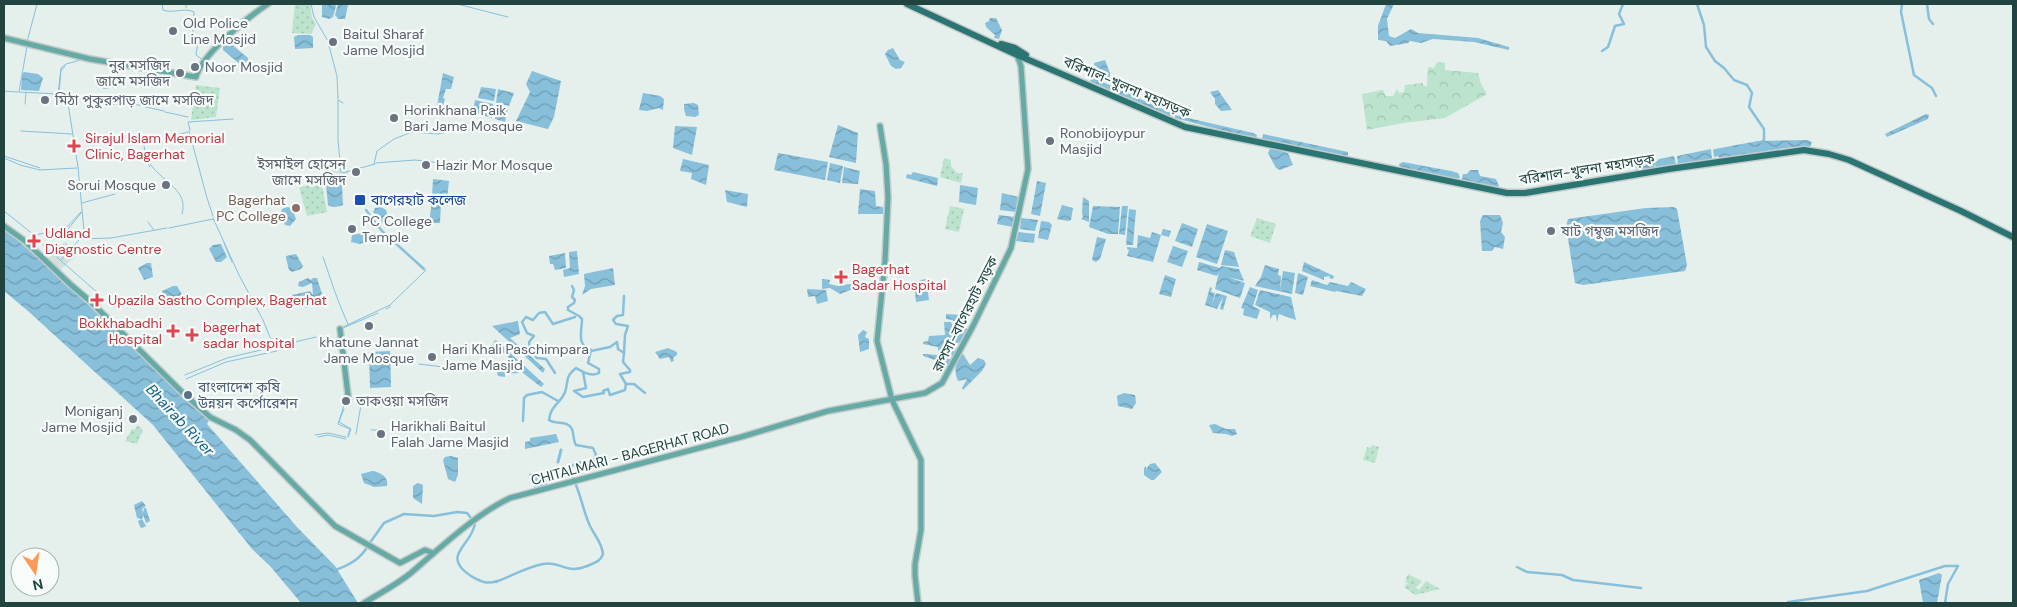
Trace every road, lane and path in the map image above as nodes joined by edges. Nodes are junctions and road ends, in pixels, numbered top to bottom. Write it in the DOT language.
graph roads {
  1 [pos="268,4"];
  2 [pos="907,4"];
  3 [pos="4,38"];
  4 [pos="1015,52"];
  5 [pos="1044,66"];
  6 [pos="880,126"];
  7 [pos="4,226"];
  8 [pos="2013,237"];
  9 [pos="340,329"];
  10 [pos="348,395"];
  11 [pos="892,400"];
  12 [pos="433,552"];
  13 [pos="364,603"];
  14 [pos="918,603"];
  1 -- 3 [label="main road"];
  2 -- 4 [label="highway, বরিশাল-খুলনা মহাসড়ক"];
  4 -- 5 [label="highway, বরিশাল-খুলনা মহাসড়ক"];
  4 -- 5 [label="highway, বরিশাল-খুলনা মহাসড়ক"];
  4 -- 11 [label="main road, রূপসা-বাগেরহাট সড়ক"];
  5 -- 8 [label="highway, বরিশাল-খুলনা মহাসড়ক"];
  6 -- 11 [label="main road"];
  7 -- 12 [label="main road"];
  9 -- 10 [label="main road"];
  11 -- 12 [label="main road, CHITALMARI - BAGERHAT ROAD"];
  11 -- 14 [label="main road"];
  12 -- 13 [label="main road, CHITALMARI - BAGERHAT ROAD"];
}
